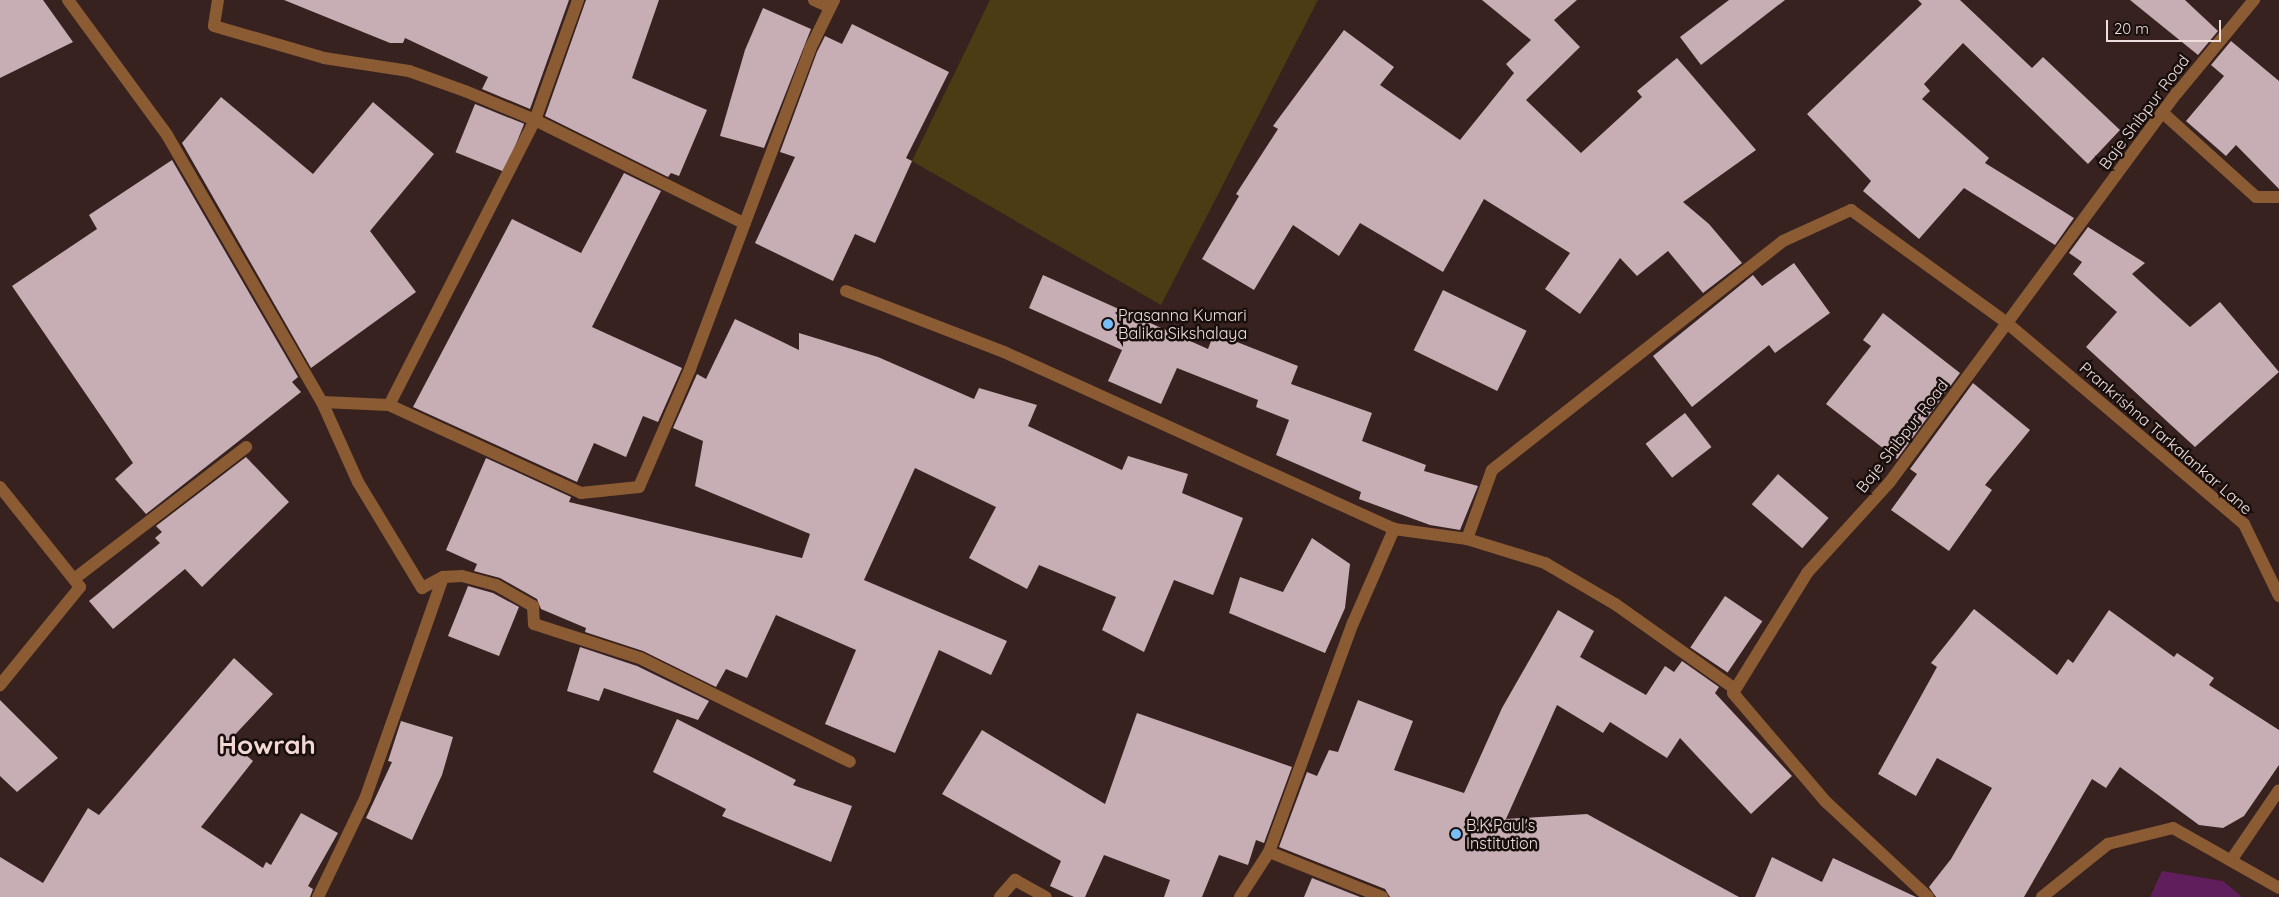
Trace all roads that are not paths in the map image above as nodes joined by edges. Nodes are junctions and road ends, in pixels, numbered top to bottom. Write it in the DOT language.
graph roads {
  1 [pos="68,0"];
  2 [pos="218,0"];
  3 [pos="578,0"];
  4 [pos="814,0"];
  5 [pos="2254,0"];
  6 [pos="832,3"];
  7 [pos="2163,113"];
  8 [pos="535,120"];
  9 [pos="2279,197"];
  10 [pos="745,224"];
  11 [pos="846,291"];
  12 [pos="2006,324"];
  13 [pos="322,402"];
  14 [pos="389,405"];
  15 [pos="246,447"];
  16 [pos="0,487"];
  17 [pos="1394,529"];
  18 [pos="1467,539"];
  19 [pos="443,577"];
  20 [pos="74,579"];
  21 [pos="2279,596"];
  22 [pos="0,686"];
  23 [pos="1735,689"];
  24 [pos="850,762"];
  25 [pos="2279,790"];
  26 [pos="1269,852"];
  27 [pos="2232,859"];
  28 [pos="2279,888"];
  29 [pos="318,897"];
  30 [pos="1000,897"];
  31 [pos="1046,897"];
  32 [pos="1240,897"];
  33 [pos="1382,897"];
  34 [pos="1928,897"];
  35 [pos="2042,897"];
  1 -- 13 [label="street"];
  2 -- 8 [label="street"];
  3 -- 8 [label="street"];
  4 -- 6 [label="street"];
  5 -- 7 [label="street, Baje Shibpur Road"];
  6 -- 10 [label="street"];
  7 -- 9 [label="street"];
  7 -- 12 [label="street, Baje Shibpur Road"];
  8 -- 10 [label="street"];
  8 -- 14 [label="street"];
  10 -- 14 [label="street"];
  11 -- 17 [label="street"];
  12 -- 18 [label="street, Prankrishna Tarkalankar Lane"];
  12 -- 21 [label="street, Prankrishna Tarkalankar Lane"];
  12 -- 23 [label="street, Baje Shibpur Road"];
  13 -- 14 [label="street"];
  13 -- 19 [label="street"];
  15 -- 20 [label="street"];
  16 -- 20 [label="street"];
  17 -- 18 [label="street"];
  17 -- 26 [label="street"];
  18 -- 23 [label="street"];
  19 -- 24 [label="street"];
  19 -- 29 [label="street"];
  20 -- 22 [label="street"];
  23 -- 34 [label="street"];
  25 -- 27 [label="street"];
  26 -- 32 [label="street"];
  26 -- 33 [label="street"];
  27 -- 28 [label="street"];
  27 -- 35 [label="street"];
  30 -- 31 [label="street"];
}
